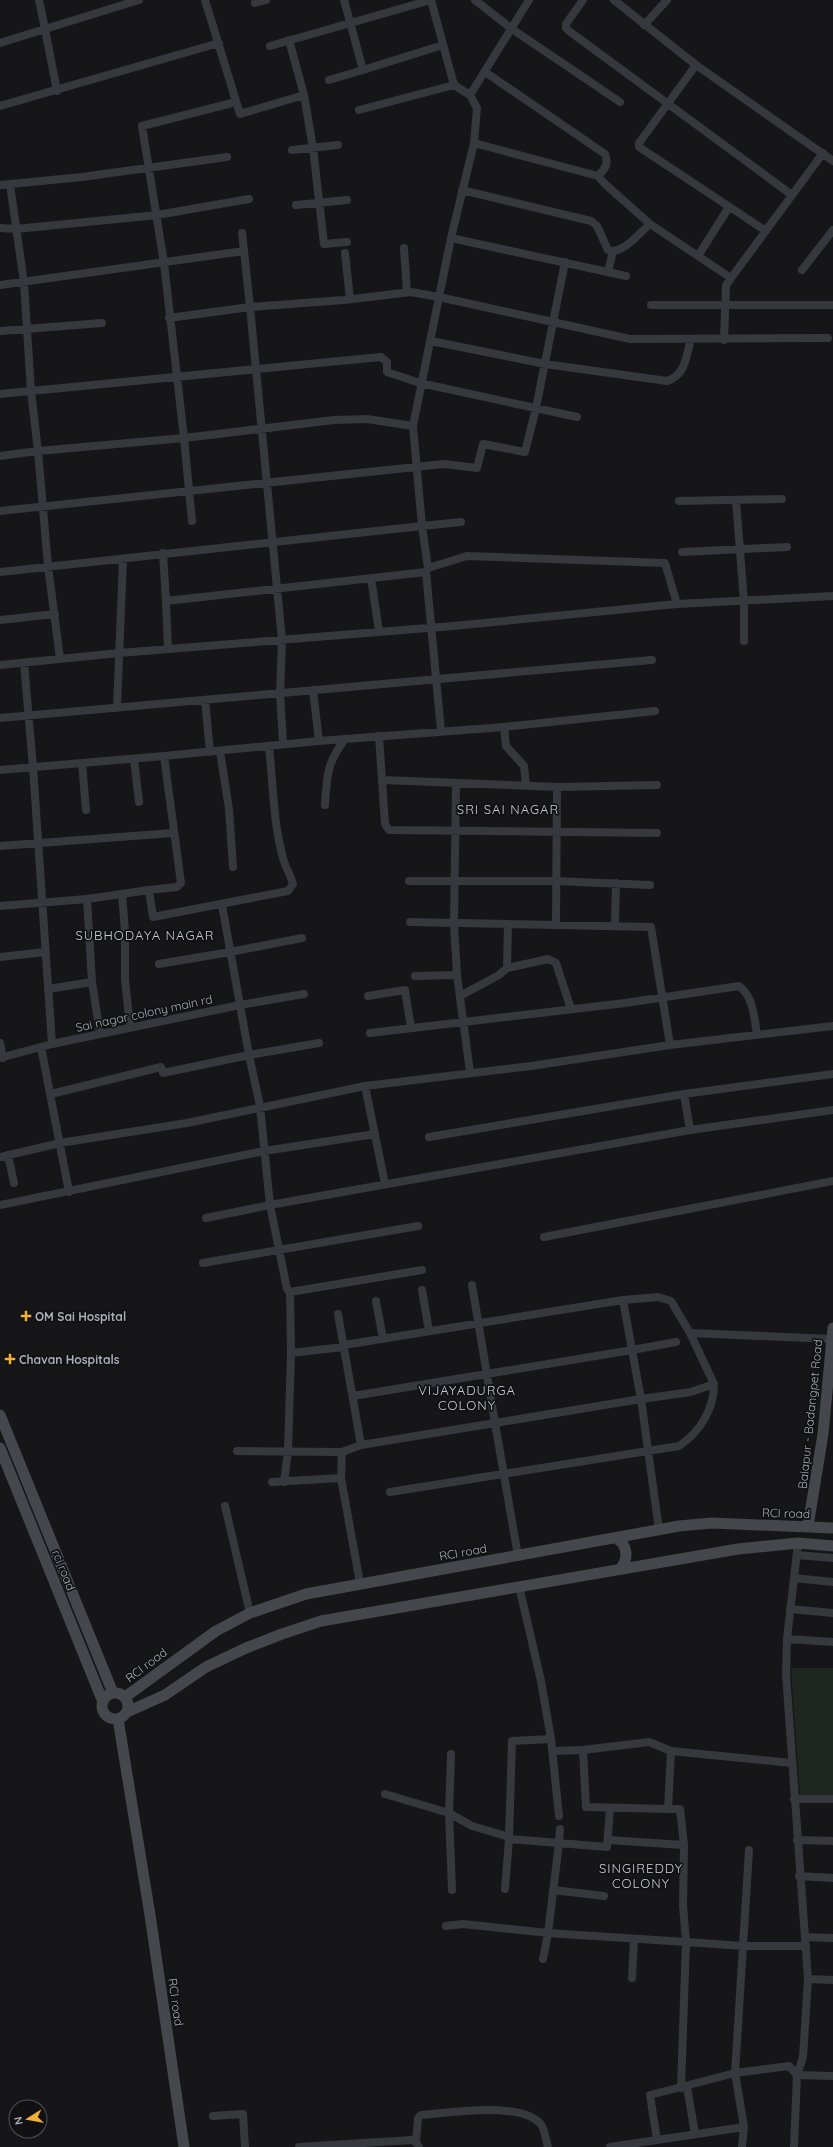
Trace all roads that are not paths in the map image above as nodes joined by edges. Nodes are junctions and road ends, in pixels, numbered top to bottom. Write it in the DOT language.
graph roads {
  1 [pos="39,0"];
  2 [pos="139,0"];
  3 [pos="205,0"];
  4 [pos="266,0"];
  5 [pos="344,0"];
  6 [pos="431,0"];
  7 [pos="475,0"];
  8 [pos="529,0"];
  9 [pos="583,0"];
  10 [pos="614,0"];
  11 [pos="666,0"];
  12 [pos="255,3"];
  13 [pos="350,22"];
  14 [pos="644,25"];
  15 [pos="45,29"];
  16 [pos="512,29"];
  17 [pos="289,40"];
  18 [pos="0,43"];
  19 [pos="219,43"];
  20 [pos="443,45"];
  21 [pos="270,46"];
  22 [pos="696,65"];
  23 [pos="363,70"];
  24 [pos="485,72"];
  25 [pos="329,80"];
  26 [pos="454,85"];
  27 [pos="57,91"];
  28 [pos="304,95"];
  29 [pos="470,95"];
  30 [pos="236,102"];
  31 [pos="620,102"];
  32 [pos="667,103"];
  33 [pos="0,106"];
  34 [pos="359,110"];
  35 [pos="474,143"];
  36 [pos="338,144"];
  37 [pos="313,148"];
  38 [pos="292,150"];
  39 [pos="823,153"];
  40 [pos="227,157"];
  41 [pos="833,161"];
  42 [pos="149,169"];
  43 [pos="598,176"];
  44 [pos="10,184"];
  45 [pos="0,185"];
  46 [pos="462,190"];
  47 [pos="792,195"];
  48 [pos="249,199"];
  49 [pos="347,200"];
  50 [pos="319,202"];
  51 [pos="296,205"];
  52 [pos="729,207"];
  53 [pos="157,215"];
  54 [pos="650,224"];
  55 [pos="0,228"];
  56 [pos="16,229"];
  57 [pos="833,230"];
  58 [pos="766,231"];
  59 [pos="242,233"];
  60 [pos="451,238"];
  61 [pos="347,242"];
  62 [pos="404,248"];
  63 [pos="244,251"];
  64 [pos="613,251"];
  65 [pos="345,253"];
  66 [pos="698,256"];
  67 [pos="565,262"];
  68 [pos="164,263"];
  69 [pos="802,270"];
  70 [pos="608,272"];
  71 [pos="626,276"];
  72 [pos="731,278"];
  73 [pos="24,282"];
  74 [pos="0,285"];
  75 [pos="407,292"];
  76 [pos="439,297"];
  77 [pos="350,299"];
  78 [pos="651,305"];
  79 [pos="725,305"];
  80 [pos="833,305"];
  81 [pos="250,307"];
  82 [pos="169,318"];
  83 [pos="552,322"];
  84 [pos="102,323"];
  85 [pos="28,329"];
  86 [pos="0,331"];
  87 [pos="828,338"];
  88 [pos="691,339"];
  89 [pos="724,340"];
  90 [pos="432,341"];
  91 [pos="545,364"];
  92 [pos="256,370"];
  93 [pos="177,378"];
  94 [pos="420,383"];
  95 [pos="31,391"];
  96 [pos="0,394"];
  97 [pos="536,408"];
  98 [pos="577,417"];
  99 [pos="413,426"];
  100 [pos="262,430"];
  101 [pos="184,438"];
  102 [pos="38,451"];
  103 [pos="0,456"];
  104 [pos="416,468"];
  105 [pos="267,483"];
  106 [pos="188,491"];
  107 [pos="782,499"];
  108 [pos="679,501"];
  109 [pos="736,501"];
  110 [pos="43,506"];
  111 [pos="0,511"];
  112 [pos="192,521"];
  113 [pos="461,522"];
  114 [pos="422,526"];
  115 [pos="274,541"];
  116 [pos="786,547"];
  117 [pos="740,550"];
  118 [pos="682,552"];
  119 [pos="163,554"];
  120 [pos="123,559"];
  121 [pos="48,566"];
  122 [pos="427,570"];
  123 [pos="0,572"];
  124 [pos="371,578"];
  125 [pos="278,588"];
  126 [pos="833,596"];
  127 [pos="166,600"];
  128 [pos="744,601"];
  129 [pos="677,604"];
  130 [pos="55,614"];
  131 [pos="0,620"];
  132 [pos="431,627"];
  133 [pos="378,631"];
  134 [pos="282,640"];
  135 [pos="744,641"];
  136 [pos="168,649"];
  137 [pos="119,653"];
  138 [pos="60,659"];
  139 [pos="652,660"];
  140 [pos="24,663"];
  141 [pos="0,665"];
  142 [pos="435,679"];
  143 [pos="313,690"];
  144 [pos="280,693"];
  145 [pos="206,700"];
  146 [pos="117,708"];
  147 [pos="655,711"];
  148 [pos="29,716"];
  149 [pos="0,718"];
  150 [pos="504,727"];
  151 [pos="441,731"];
  152 [pos="379,736"];
  153 [pos="346,739"];
  154 [pos="319,741"];
  155 [pos="283,744"];
  156 [pos="269,746"];
  157 [pos="220,751"];
  158 [pos="210,752"];
  159 [pos="164,756"];
  160 [pos="134,759"];
  161 [pos="82,763"];
  162 [pos="33,767"];
  163 [pos="0,770"];
  164 [pos="382,780"];
  165 [pos="456,783"];
  166 [pos="526,785"];
  167 [pos="658,785"];
  168 [pos="557,787"];
  169 [pos="139,802"];
  170 [pos="325,805"];
  171 [pos="86,810"];
  172 [pos="456,831"];
  173 [pos="173,833"];
  174 [pos="556,833"];
  175 [pos="657,833"];
  176 [pos="38,844"];
  177 [pos="0,846"];
  178 [pos="233,867"];
  179 [pos="408,881"];
  180 [pos="454,881"];
  181 [pos="555,881"];
  182 [pos="616,883"];
  183 [pos="650,885"];
  184 [pos="149,890"];
  185 [pos="122,894"];
  186 [pos="87,899"];
  187 [pos="42,903"];
  188 [pos="222,905"];
  189 [pos="0,906"];
  190 [pos="410,922"];
  191 [pos="454,924"];
  192 [pos="508,924"];
  193 [pos="556,924"];
  194 [pos="615,924"];
  195 [pos="302,938"];
  196 [pos="45,952"];
  197 [pos="230,952"];
  198 [pos="0,957"];
  199 [pos="159,964"];
  200 [pos="507,968"];
  201 [pos="457,975"];
  202 [pos="415,976"];
  203 [pos="92,982"];
  204 [pos="48,989"];
  205 [pos="304,994"];
  206 [pos="368,996"];
  207 [pos="460,996"];
  208 [pos="662,996"];
  209 [pos="240,1005"];
  210 [pos="571,1009"];
  211 [pos="464,1021"];
  212 [pos="833,1026"];
  213 [pos="130,1027"];
  214 [pos="411,1028"];
  215 [pos="370,1033"];
  216 [pos="100,1034"];
  217 [pos="757,1035"];
  218 [pos="0,1043"];
  219 [pos="319,1043"];
  220 [pos="52,1044"];
  221 [pos="670,1045"];
  222 [pos="41,1047"];
  223 [pos="249,1055"];
  224 [pos="1,1058"];
  225 [pos="470,1072"];
  226 [pos="833,1074"];
  227 [pos="365,1086"];
  228 [pos="51,1094"];
  229 [pos="684,1094"];
  230 [pos="260,1106"];
  231 [pos="833,1110"];
  232 [pos="690,1130"];
  233 [pos="375,1134"];
  234 [pos="429,1137"];
  235 [pos="60,1143"];
  236 [pos="264,1151"];
  237 [pos="4,1156"];
  238 [pos="833,1181"];
  239 [pos="14,1183"];
  240 [pos="385,1184"];
  241 [pos="69,1192"];
  242 [pos="0,1205"];
  243 [pos="270,1205"];
  244 [pos="206,1218"];
  245 [pos="418,1226"];
  246 [pos="544,1237"];
  247 [pos="279,1250"];
  248 [pos="203,1263"];
  249 [pos="422,1270"];
  250 [pos="472,1285"];
  251 [pos="422,1290"];
  252 [pos="290,1292"];
  253 [pos="623,1300"];
  254 [pos="376,1301"];
  255 [pos="338,1314"];
  256 [pos="477,1323"];
  257 [pos="429,1331"];
  258 [pos="690,1333"];
  259 [pos="832,1333"];
  260 [pos="383,1339"];
  261 [pos="676,1342"];
  262 [pos="344,1346"];
  263 [pos="632,1350"];
  264 [pos="291,1353"];
  265 [pos="487,1373"];
  266 [pos="714,1384"];
  267 [pos="353,1396"];
  268 [pos="641,1399"];
  269 [pos="0,1415"];
  270 [pos="495,1423"];
  271 [pos="362,1445"];
  272 [pos="0,1448"];
  273 [pos="237,1450"];
  274 [pos="288,1451"];
  275 [pos="648,1451"];
  276 [pos="342,1452"];
  277 [pos="504,1473"];
  278 [pos="341,1478"];
  279 [pos="272,1482"];
  280 [pos="284,1482"];
  281 [pos="390,1492"];
  282 [pos="225,1506"];
  283 [pos="808,1526"];
  284 [pos="833,1528"];
  285 [pos="659,1530"];
  286 [pos="634,1535"];
  287 [pos="616,1538"];
  288 [pos="798,1543"];
  289 [pos="833,1546"];
  290 [pos="797,1555"];
  291 [pos="518,1556"];
  292 [pos="833,1558"];
  293 [pos="640,1565"];
  294 [pos="620,1569"];
  295 [pos="794,1578"];
  296 [pos="833,1582"];
  297 [pos="360,1583"];
  298 [pos="519,1586"];
  299 [pos="790,1610"];
  300 [pos="250,1612"];
  301 [pos="833,1613"];
  302 [pos="787,1639"];
  303 [pos="833,1642"];
  304 [pos="113,1693"];
  305 [pos="125,1697"];
  306 [pos="103,1702"];
  307 [pos="122,1716"];
  308 [pos="551,1740"];
  309 [pos="583,1750"];
  310 [pos="552,1751"];
  311 [pos="671,1751"];
  312 [pos="451,1754"];
  313 [pos="792,1763"];
  314 [pos="385,1794"];
  315 [pos="794,1799"];
  316 [pos="833,1799"];
  317 [pos="610,1808"];
  318 [pos="668,1810"];
  319 [pos="449,1813"];
  320 [pos="559,1816"];
  321 [pos="560,1829"];
  322 [pos="509,1839"];
  323 [pos="609,1840"];
  324 [pos="797,1840"];
  325 [pos="833,1841"];
  326 [pos="559,1843"];
  327 [pos="684,1845"];
  328 [pos="749,1850"];
  329 [pos="799,1876"];
  330 [pos="833,1878"];
  331 [pos="505,1889"];
  332 [pos="452,1890"];
  333 [pos="553,1890"];
  334 [pos="604,1896"];
  335 [pos="446,1926"];
  336 [pos="548,1933"];
  337 [pos="806,1936"];
  338 [pos="833,1938"];
  339 [pos="634,1939"];
  340 [pos="686,1942"];
  341 [pos="743,1946"];
  342 [pos="806,1946"];
  343 [pos="543,1959"];
  344 [pos="632,1978"];
  345 [pos="808,1979"];
  346 [pos="833,1980"];
  347 [pos="735,2073"];
  348 [pos="797,2075"];
  349 [pos="833,2076"];
  350 [pos="684,2087"];
  351 [pos="213,2116"];
  352 [pos="744,2127"];
  353 [pos="695,2134"];
  354 [pos="652,2143"];
  355 [pos="418,2144"];
  356 [pos="184,2147"];
  357 [pos="245,2147"];
  358 [pos="299,2147"];
  359 [pos="548,2147"];
  360 [pos="610,2147"];
  361 [pos="742,2147"];
  362 [pos="794,2147"];
  1 -- 15 [label="street"];
  2 -- 15 [label="street"];
  3 -- 19 [label="street"];
  4 -- 12 [label="street"];
  5 -- 13 [label="street"];
  6 -- 13 [label="street"];
  6 -- 20 [label="street"];
  7 -- 16 [label="street"];
  8 -- 16 [label="street"];
  9 -- 32 [label="street"];
  10 -- 14 [label="street"];
  11 -- 14 [label="street"];
  13 -- 17 [label="street"];
  13 -- 23 [label="street"];
  14 -- 22 [label="street"];
  15 -- 18 [label="street"];
  15 -- 27 [label="street"];
  16 -- 24 [label="street"];
  16 -- 31 [label="street"];
  17 -- 21 [label="street"];
  17 -- 28 [label="street"];
  19 -- 27 [label="street"];
  19 -- 30 [label="street"];
  20 -- 23 [label="street"];
  20 -- 26 [label="street"];
  22 -- 32 [label="street"];
  22 -- 39 [label="street"];
  23 -- 25 [label="street"];
  24 -- 29 [label="street"];
  24 -- 43 [label="street"];
  26 -- 29 [label="street"];
  26 -- 34 [label="street"];
  27 -- 33 [label="street"];
  28 -- 30 [label="street"];
  28 -- 37 [label="street"];
  29 -- 35 [label="street"];
  30 -- 42 [label="street"];
  32 -- 47 [label="street"];
  32 -- 52 [label="street"];
  35 -- 43 [label="street"];
  35 -- 46 [label="street"];
  36 -- 37 [label="street"];
  37 -- 38 [label="street"];
  37 -- 50 [label="street"];
  39 -- 41 [label="street"];
  39 -- 47 [label="street"];
  40 -- 42 [label="street"];
  42 -- 44 [label="street"];
  42 -- 53 [label="street"];
  43 -- 54 [label="street"];
  44 -- 45 [label="street"];
  44 -- 56 [label="street"];
  46 -- 60 [label="street"];
  46 -- 64 [label="street"];
  47 -- 58 [label="street"];
  48 -- 53 [label="street"];
  49 -- 50 [label="street"];
  50 -- 51 [label="street"];
  50 -- 61 [label="street"];
  52 -- 58 [label="street"];
  52 -- 66 [label="street"];
  53 -- 56 [label="street"];
  53 -- 68 [label="street"];
  54 -- 64 [label="street"];
  54 -- 66 [label="street"];
  55 -- 56 [label="street"];
  56 -- 73 [label="street"];
  57 -- 69 [label="street"];
  58 -- 72 [label="street"];
  59 -- 63 [label="street"];
  60 -- 67 [label="street"];
  60 -- 76 [label="street"];
  62 -- 75 [label="street"];
  63 -- 68 [label="street"];
  63 -- 81 [label="street"];
  64 -- 70 [label="street"];
  65 -- 77 [label="street"];
  66 -- 72 [label="street"];
  67 -- 70 [label="street"];
  67 -- 83 [label="street"];
  68 -- 73 [label="street"];
  68 -- 82 [label="street"];
  70 -- 71 [label="street"];
  72 -- 79 [label="street"];
  73 -- 74 [label="street"];
  73 -- 85 [label="street"];
  75 -- 76 [label="street"];
  75 -- 77 [label="street"];
  76 -- 83 [label="street"];
  76 -- 90 [label="street"];
  77 -- 81 [label="street"];
  78 -- 79 [label="street"];
  79 -- 80 [label="street"];
  79 -- 89 [label="street"];
  81 -- 82 [label="street"];
  81 -- 92 [label="street"];
  82 -- 93 [label="street"];
  83 -- 88 [label="street"];
  83 -- 91 [label="street"];
  84 -- 85 [label="street"];
  85 -- 86 [label="street"];
  85 -- 95 [label="street"];
  87 -- 89 [label="street"];
  88 -- 89 [label="street"];
  88 -- 91 [label="street"];
  90 -- 91 [label="street"];
  90 -- 94 [label="street"];
  91 -- 97 [label="street"];
  92 -- 93 [label="street"];
  92 -- 94 [label="street"];
  92 -- 100 [label="street"];
  93 -- 95 [label="street"];
  93 -- 101 [label="street"];
  94 -- 97 [label="street"];
  94 -- 99 [label="street"];
  95 -- 96 [label="street"];
  95 -- 102 [label="street"];
  97 -- 98 [label="street"];
  97 -- 104 [label="street"];
  99 -- 100 [label="street"];
  99 -- 104 [label="street"];
  100 -- 101 [label="street"];
  100 -- 105 [label="street"];
  101 -- 102 [label="street"];
  101 -- 106 [label="street"];
  102 -- 103 [label="street"];
  102 -- 110 [label="street"];
  104 -- 105 [label="street"];
  104 -- 114 [label="street"];
  105 -- 106 [label="street"];
  105 -- 115 [label="street"];
  106 -- 110 [label="street"];
  106 -- 112 [label="street"];
  107 -- 109 [label="street"];
  108 -- 109 [label="street"];
  109 -- 117 [label="street"];
  110 -- 111 [label="street"];
  110 -- 121 [label="street"];
  113 -- 114 [label="street"];
  114 -- 115 [label="street"];
  114 -- 122 [label="street"];
  115 -- 119 [label="street"];
  115 -- 125 [label="street"];
  116 -- 117 [label="street"];
  117 -- 118 [label="street"];
  117 -- 128 [label="street"];
  119 -- 120 [label="street"];
  119 -- 127 [label="street"];
  120 -- 121 [label="street"];
  120 -- 137 [label="street"];
  121 -- 123 [label="street"];
  121 -- 130 [label="street"];
  122 -- 124 [label="street"];
  122 -- 129 [label="street"];
  122 -- 132 [label="street"];
  124 -- 125 [label="street"];
  124 -- 133 [label="street"];
  125 -- 127 [label="street"];
  125 -- 134 [label="street"];
  126 -- 128 [label="street"];
  127 -- 136 [label="street"];
  128 -- 129 [label="street"];
  128 -- 135 [label="street"];
  129 -- 132 [label="street"];
  130 -- 131 [label="street"];
  130 -- 138 [label="street"];
  132 -- 133 [label="street"];
  132 -- 142 [label="street"];
  133 -- 134 [label="street"];
  134 -- 136 [label="street"];
  134 -- 144 [label="street"];
  136 -- 137 [label="street"];
  137 -- 138 [label="street"];
  137 -- 146 [label="street"];
  138 -- 140 [label="street"];
  139 -- 142 [label="street"];
  140 -- 141 [label="street"];
  140 -- 148 [label="street"];
  142 -- 143 [label="street"];
  142 -- 151 [label="street"];
  143 -- 144 [label="street"];
  143 -- 154 [label="street"];
  144 -- 145 [label="street"];
  144 -- 155 [label="street"];
  145 -- 146 [label="street"];
  145 -- 158 [label="street"];
  146 -- 148 [label="street"];
  147 -- 150 [label="street"];
  148 -- 149 [label="street"];
  148 -- 162 [label="street"];
  150 -- 151 [label="street"];
  150 -- 166 [label="street"];
  151 -- 152 [label="street"];
  152 -- 153 [label="street"];
  152 -- 164 [label="street"];
  153 -- 154 [label="street"];
  153 -- 170 [label="street"];
  154 -- 155 [label="street"];
  155 -- 156 [label="street"];
  156 -- 157 [label="street"];
  156 -- 188 [label="street"];
  157 -- 158 [label="street"];
  157 -- 178 [label="street"];
  158 -- 159 [label="street"];
  159 -- 160 [label="street"];
  159 -- 173 [label="street"];
  160 -- 161 [label="street"];
  160 -- 169 [label="street"];
  161 -- 162 [label="street"];
  161 -- 171 [label="street"];
  162 -- 163 [label="street"];
  162 -- 176 [label="street"];
  164 -- 165 [label="street"];
  164 -- 172 [label="street"];
  165 -- 166 [label="street"];
  165 -- 172 [label="street"];
  166 -- 168 [label="street"];
  167 -- 168 [label="street"];
  168 -- 174 [label="street"];
  172 -- 174 [label="street"];
  172 -- 180 [label="street"];
  173 -- 176 [label="street"];
  173 -- 184 [label="street"];
  174 -- 175 [label="street"];
  174 -- 181 [label="street"];
  176 -- 177 [label="street"];
  176 -- 187 [label="street"];
  179 -- 180 [label="street"];
  180 -- 181 [label="street"];
  180 -- 191 [label="street"];
  181 -- 182 [label="street"];
  181 -- 193 [label="street"];
  182 -- 183 [label="street"];
  182 -- 194 [label="street"];
  184 -- 185 [label="street"];
  184 -- 188 [label="street"];
  185 -- 186 [label="street"];
  185 -- 213 [label="street"];
  186 -- 187 [label="street"];
  186 -- 203 [label="street"];
  187 -- 189 [label="street"];
  187 -- 196 [label="street"];
  188 -- 197 [label="street"];
  190 -- 191 [label="street"];
  191 -- 192 [label="street"];
  191 -- 201 [label="street"];
  192 -- 193 [label="street"];
  192 -- 200 [label="street"];
  193 -- 194 [label="street"];
  194 -- 208 [label="street"];
  195 -- 197 [label="street"];
  196 -- 198 [label="street"];
  196 -- 204 [label="street"];
  197 -- 199 [label="street"];
  197 -- 209 [label="street"];
  200 -- 207 [label="street"];
  200 -- 210 [label="street"];
  201 -- 202 [label="street"];
  201 -- 207 [label="street"];
  203 -- 204 [label="street"];
  203 -- 216 [label="street"];
  204 -- 220 [label="street"];
  205 -- 209 [label="street, Sai nagar colony main rd"];
  206 -- 214 [label="street"];
  207 -- 211 [label="street"];
  208 -- 210 [label="street"];
  208 -- 217 [label="street"];
  208 -- 221 [label="street"];
  209 -- 213 [label="street, Sai nagar colony main rd"];
  209 -- 223 [label="street"];
  210 -- 211 [label="street"];
  211 -- 214 [label="street"];
  211 -- 225 [label="street"];
  212 -- 217 [label="street"];
  213 -- 216 [label="street, Sai nagar colony main rd"];
  214 -- 215 [label="street"];
  216 -- 220 [label="street, Sai nagar colony main rd"];
  217 -- 221 [label="street"];
  218 -- 224 [label="street"];
  219 -- 223 [label="street"];
  220 -- 222 [label="street, Sai nagar colony main rd"];
  221 -- 225 [label="street"];
  222 -- 224 [label="street, Sai nagar colony main rd"];
  222 -- 228 [label="street"];
  223 -- 228 [label="street"];
  223 -- 230 [label="street"];
  225 -- 227 [label="street"];
  226 -- 229 [label="street"];
  227 -- 230 [label="street"];
  227 -- 233 [label="street"];
  228 -- 235 [label="street"];
  229 -- 232 [label="street"];
  229 -- 234 [label="street"];
  230 -- 235 [label="street"];
  230 -- 236 [label="street"];
  231 -- 232 [label="street"];
  232 -- 240 [label="street"];
  233 -- 236 [label="street"];
  233 -- 240 [label="street"];
  235 -- 237 [label="street"];
  235 -- 241 [label="street"];
  236 -- 241 [label="street"];
  236 -- 243 [label="street"];
  237 -- 239 [label="street"];
  238 -- 246 [label="street"];
  240 -- 243 [label="street"];
  241 -- 242 [label="street"];
  243 -- 244 [label="street"];
  243 -- 247 [label="street"];
  245 -- 247 [label="street"];
  247 -- 248 [label="street"];
  247 -- 252 [label="street"];
  249 -- 252 [label="street"];
  250 -- 256 [label="street"];
  251 -- 257 [label="street"];
  252 -- 264 [label="street"];
  253 -- 256 [label="street"];
  253 -- 258 [label="street"];
  253 -- 263 [label="street"];
  254 -- 260 [label="street"];
  255 -- 262 [label="street"];
  256 -- 257 [label="street"];
  256 -- 265 [label="street"];
  257 -- 260 [label="street"];
  258 -- 259 [label="street"];
  258 -- 266 [label="street"];
  259 -- 283 [label="main road, Balapur - Badangpet Road"];
  260 -- 262 [label="street"];
  261 -- 263 [label="street"];
  262 -- 264 [label="street"];
  262 -- 267 [label="street"];
  263 -- 265 [label="street"];
  263 -- 268 [label="street"];
  264 -- 274 [label="street"];
  265 -- 267 [label="street"];
  265 -- 270 [label="street"];
  266 -- 268 [label="street"];
  266 -- 275 [label="street"];
  267 -- 271 [label="street"];
  268 -- 270 [label="street"];
  268 -- 275 [label="street"];
  269 -- 304 [label="main road, RCI road"];
  270 -- 271 [label="street"];
  270 -- 277 [label="street"];
  271 -- 276 [label="street"];
  272 -- 306 [label="main road, rci road"];
  273 -- 274 [label="street"];
  274 -- 276 [label="street"];
  274 -- 280 [label="street"];
  275 -- 277 [label="street"];
  275 -- 285 [label="street"];
  276 -- 278 [label="street"];
  277 -- 281 [label="street"];
  277 -- 291 [label="street"];
  278 -- 280 [label="street"];
  278 -- 297 [label="street"];
  279 -- 280 [label="street"];
  282 -- 300 [label="street"];
  283 -- 284 [label="main road, RCI road"];
  283 -- 285 [label="main road, RCI road"];
  285 -- 286 [label="main road, RCI road"];
  286 -- 287 [label="main road, RCI road"];
  286 -- 293 [label="main road"];
  287 -- 291 [label="main road, RCI road"];
  287 -- 294 [label="main road"];
  288 -- 289 [label="main road"];
  288 -- 290 [label="street"];
  288 -- 293 [label="main road"];
  290 -- 292 [label="street"];
  290 -- 295 [label="street"];
  291 -- 297 [label="main road, RCI road"];
  293 -- 294 [label="main road"];
  294 -- 298 [label="main road"];
  295 -- 296 [label="street"];
  295 -- 299 [label="street"];
  297 -- 300 [label="main road, RCI road"];
  298 -- 307 [label="main road"];
  298 -- 308 [label="street"];
  299 -- 301 [label="street"];
  299 -- 302 [label="street"];
  300 -- 305 [label="main road, RCI road"];
  302 -- 303 [label="street"];
  302 -- 313 [label="street"];
  304 -- 305 [label="main road"];
  304 -- 306 [label="main road"];
  305 -- 307 [label="main road"];
  306 -- 307 [label="main road"];
  307 -- 356 [label="main road, RCI road"];
  308 -- 310 [label="street"];
  308 -- 322 [label="street"];
  309 -- 310 [label="street"];
  309 -- 311 [label="street"];
  309 -- 317 [label="street"];
  310 -- 320 [label="street"];
  311 -- 313 [label="street"];
  311 -- 318 [label="street"];
  312 -- 319 [label="street"];
  313 -- 315 [label="street"];
  314 -- 319 [label="street"];
  315 -- 316 [label="street"];
  315 -- 324 [label="street"];
  317 -- 318 [label="street"];
  317 -- 323 [label="street"];
  318 -- 327 [label="street"];
  319 -- 322 [label="street"];
  319 -- 332 [label="street"];
  321 -- 326 [label="street"];
  322 -- 326 [label="street"];
  322 -- 331 [label="street"];
  323 -- 326 [label="street"];
  323 -- 327 [label="street"];
  324 -- 325 [label="street"];
  324 -- 329 [label="street"];
  326 -- 333 [label="street"];
  327 -- 340 [label="street"];
  328 -- 341 [label="street"];
  329 -- 330 [label="street"];
  329 -- 337 [label="street"];
  333 -- 334 [label="street"];
  333 -- 336 [label="street"];
  335 -- 336 [label="street"];
  336 -- 339 [label="street"];
  336 -- 343 [label="street"];
  337 -- 338 [label="street"];
  337 -- 342 [label="street"];
  339 -- 340 [label="street"];
  339 -- 344 [label="street"];
  340 -- 341 [label="street"];
  340 -- 350 [label="street"];
  341 -- 342 [label="street"];
  341 -- 347 [label="street"];
  342 -- 345 [label="street"];
  345 -- 346 [label="street"];
  345 -- 348 [label="street"];
  347 -- 348 [label="street"];
  347 -- 350 [label="street"];
  347 -- 352 [label="street"];
  348 -- 349 [label="street"];
  348 -- 362 [label="street"];
  350 -- 353 [label="street"];
  350 -- 354 [label="street"];
  351 -- 357 [label="street"];
  352 -- 353 [label="street"];
  352 -- 361 [label="street"];
  353 -- 354 [label="street"];
  354 -- 360 [label="street"];
  355 -- 358 [label="street"];
  355 -- 359 [label="street"];
}
